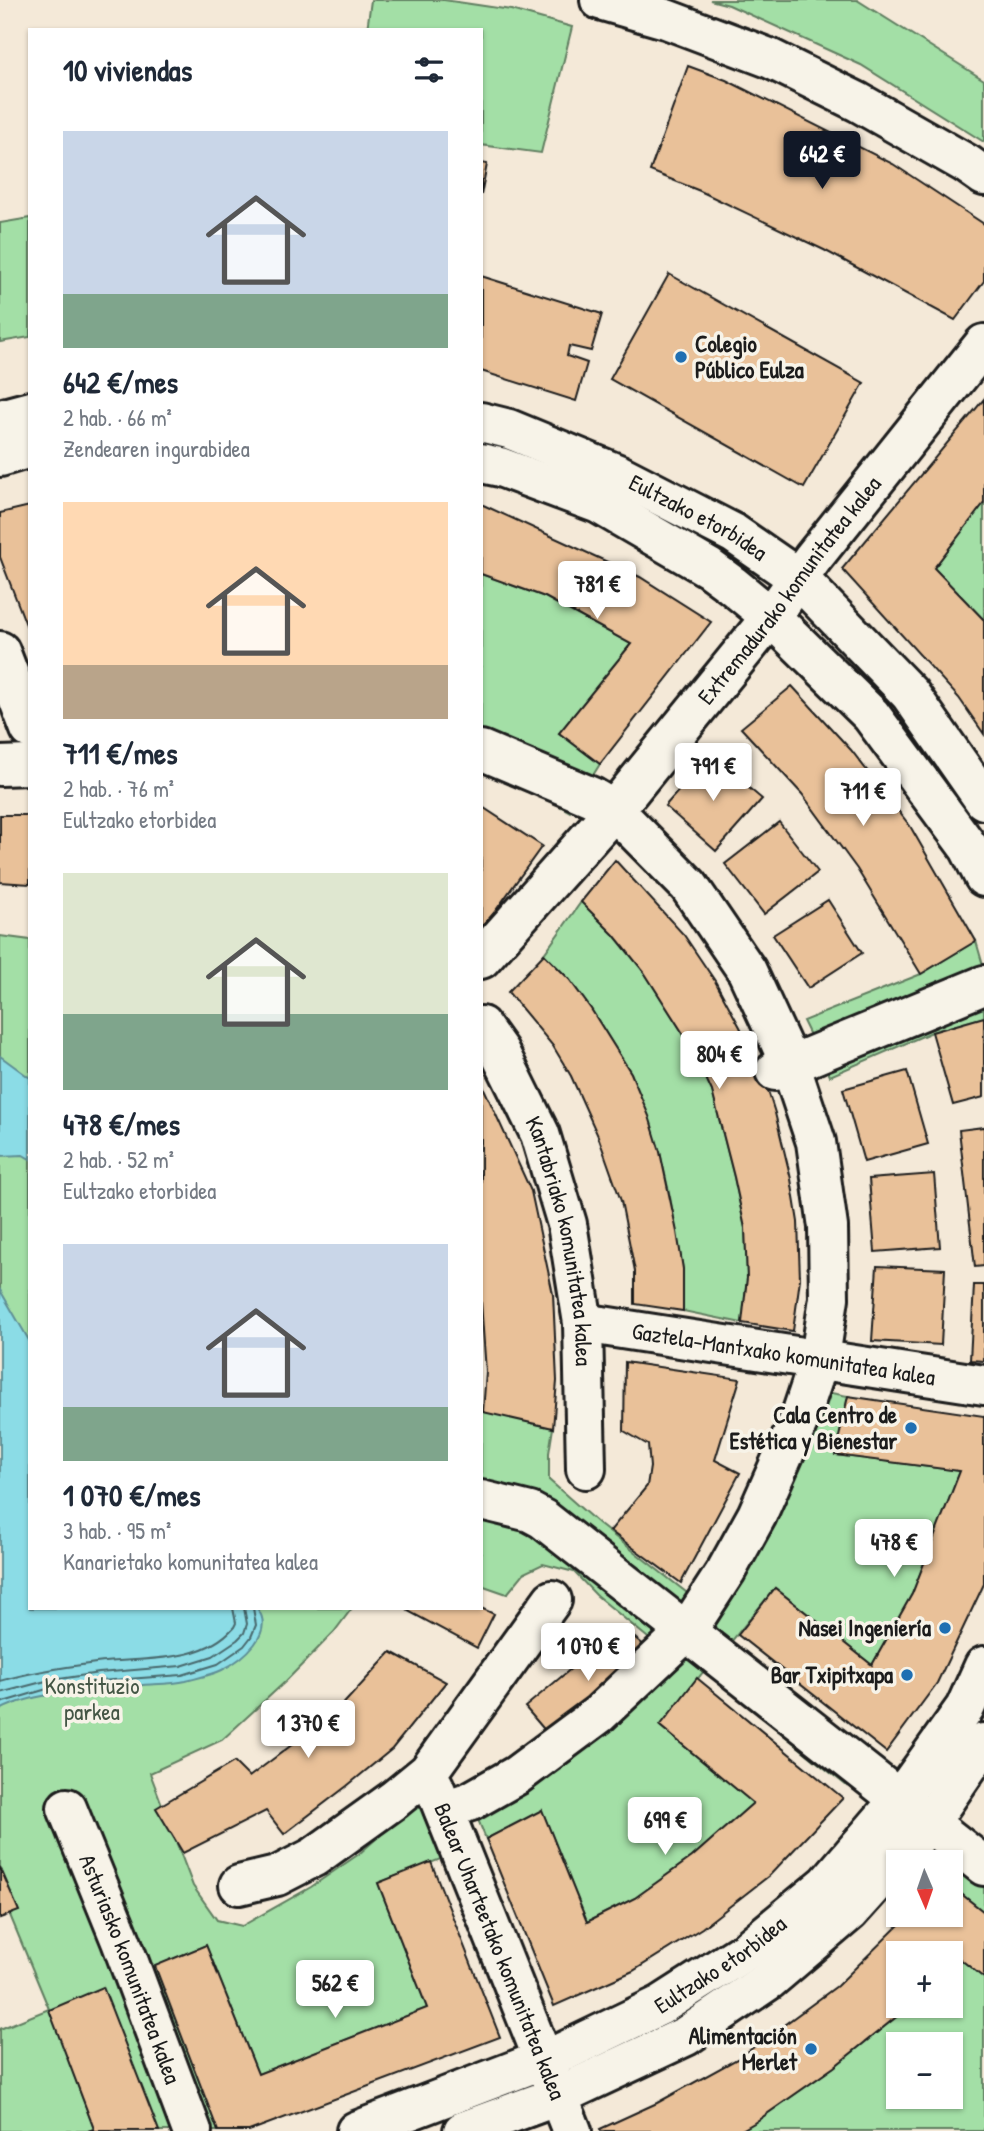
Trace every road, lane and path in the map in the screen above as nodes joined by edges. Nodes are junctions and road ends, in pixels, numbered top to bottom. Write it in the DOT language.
graph roads {
  1 [pos="600,0"];
  2 [pos="984,176"];
  3 [pos="984,344"];
  4 [pos="28,412"];
  5 [pos="0,419"];
  6 [pos="483,422"];
  7 [pos="28,449"];
  8 [pos="0,457"];
  9 [pos="483,463"];
  10 [pos="798,578"];
  11 [pos="771,617"];
  12 [pos="0,651"];
  13 [pos="28,724"];
  14 [pos="483,751"];
  15 [pos="28,765"];
  16 [pos="0,766"];
  17 [pos="984,800"];
  18 [pos="614,810"];
  19 [pos="984,877"];
  20 [pos="483,957"];
  21 [pos="984,985"];
  22 [pos="483,1029"];
  23 [pos="783,1067"];
  24 [pos="583,1323"];
  25 [pos="820,1358"];
  26 [pos="984,1385"];
  27 [pos="586,1469"];
  28 [pos="483,1500"];
  29 [pos="552,1600"];
  30 [pos="687,1632"];
  31 [pos="984,1666"];
  32 [pos="984,1743"];
  33 [pos="428,1772"];
  34 [pos="900,1799"];
  35 [pos="67,1808"];
  36 [pos="444,1810"];
  37 [pos="930,1822"];
  38 [pos="984,1866"];
  39 [pos="239,1885"];
  40 [pos="544,2060"];
  41 [pos="558,2096"];
  42 [pos="192,2131"];
  43 [pos="356,2131"];
  44 [pos="463,2131"];
  45 [pos="572,2131"];
  1 -- 2 [label="street"];
  3 -- 10 [label="street, Extremadurako komunitatea kalea"];
  4 -- 5 [label="street"];
  6 -- 10 [label="street, Eultzako etorbidea"];
  7 -- 8 [label="street"];
  9 -- 11 [label="street, Eultzako etorbidea"];
  10 -- 11 [label="street, Extremadurako komunitatea kalea"];
  10 -- 17 [label="street, Eultzako etorbidea"];
  11 -- 18 [label="street, Extremadurako komunitatea kalea"];
  11 -- 19 [label="street, Eultzako etorbidea"];
  12 -- 13 [label="street"];
  14 -- 18 [label="street"];
  15 -- 16 [label="street"];
  18 -- 20 [label="street, Extremadurako komunitatea kalea"];
  18 -- 23 [label="street"];
  21 -- 23 [label="street"];
  22 -- 24 [label="street, Kantabriako komunitatea kalea"];
  23 -- 25 [label="street"];
  24 -- 25 [label="street, Gaztela-Mantxako komunitatea kalea"];
  24 -- 27 [label="street, Kantabriako komunitatea kalea"];
  25 -- 26 [label="street, Gaztela-Mantxako komunitatea kalea"];
  25 -- 30 [label="street"];
  28 -- 30 [label="street"];
  29 -- 33 [label="street, Balear Uharteetako komunitatea kalea"];
  30 -- 34 [label="street"];
  30 -- 36 [label="street"];
  31 -- 34 [label="street, Eultzako etorbidea"];
  32 -- 37 [label="street, Eultzako etorbidea"];
  33 -- 36 [label="street, Balear Uharteetako komunitatea kalea"];
  33 -- 39 [label="street, Balear Uharteetako komunitatea kalea"];
  34 -- 37 [label="street"];
  34 -- 40 [label="street, Eultzako etorbidea"];
  35 -- 42 [label="street, Asturiasko komunitatea kalea"];
  36 -- 40 [label="street, Balear Uharteetako komunitatea kalea"];
  37 -- 38 [label="street"];
  37 -- 41 [label="street, Eultzako etorbidea"];
  40 -- 41 [label="street, Balear Uharteetako komunitatea kalea"];
  40 -- 43 [label="street, Eultzako etorbidea"];
  41 -- 44 [label="street, Eultzako etorbidea"];
  41 -- 45 [label="street, Balear Uharteetako komunitatea kalea"];
}
